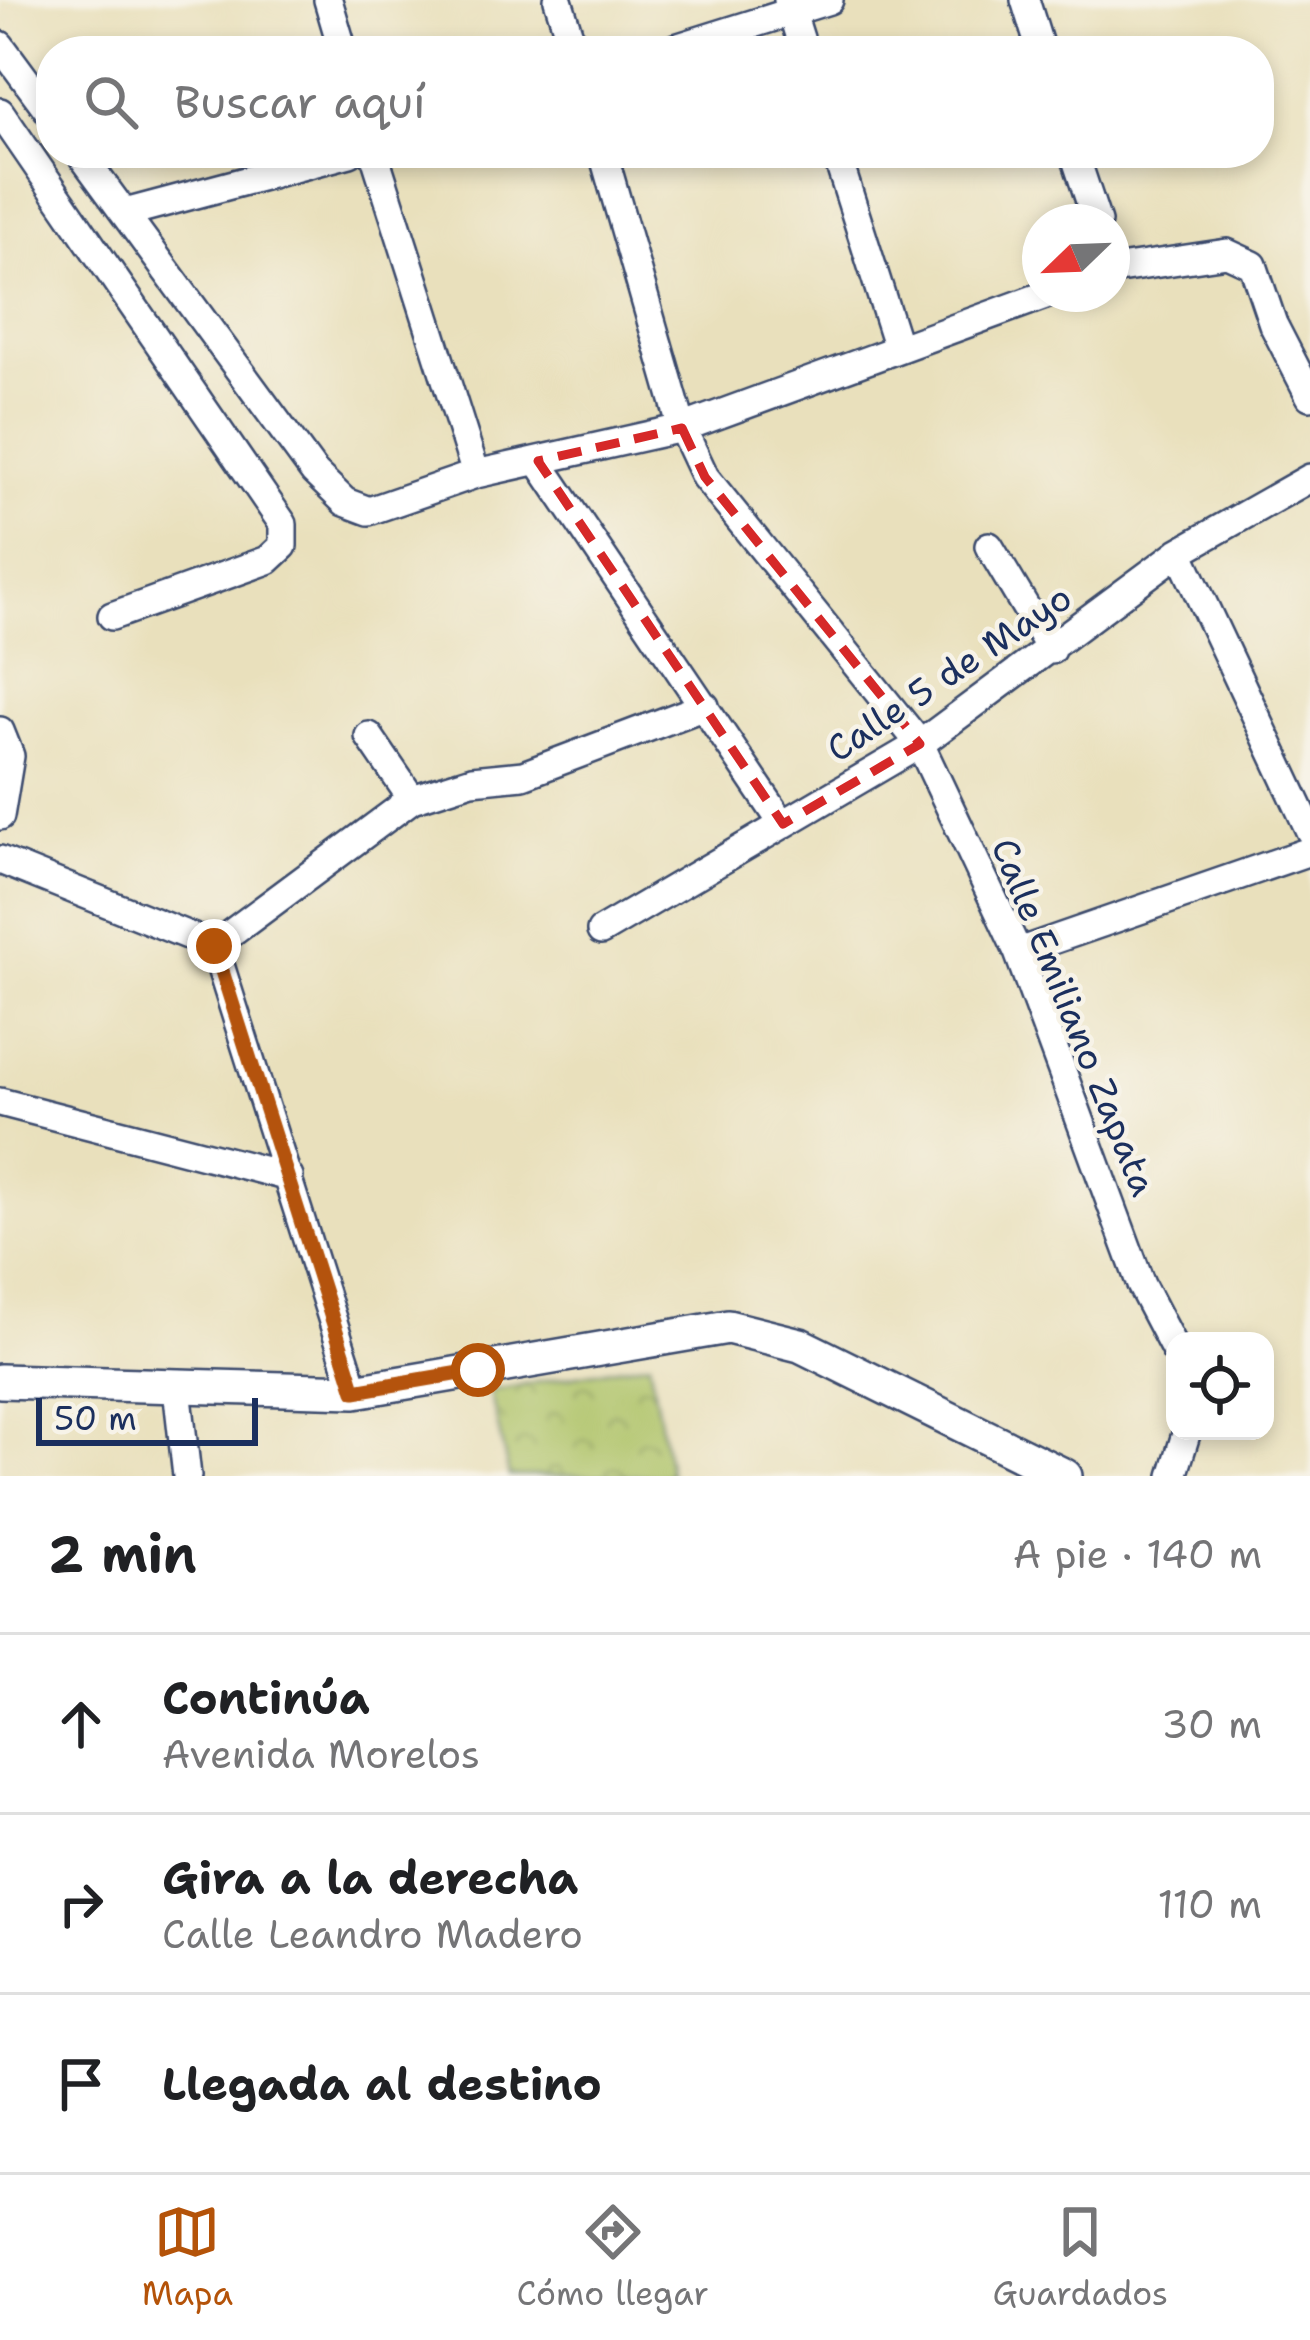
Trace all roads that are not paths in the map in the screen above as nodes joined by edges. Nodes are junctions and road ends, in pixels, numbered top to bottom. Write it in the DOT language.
graph roads {
  1 [pos="328,0"];
  2 [pos="558,0"];
  3 [pos="829,0"];
  4 [pos="1024,0"];
  5 [pos="790,6"];
  6 [pos="339,36"];
  7 [pos="569,36"];
  8 [pos="707,36"];
  9 [pos="799,36"];
  10 [pos="1036,36"];
  11 [pos="0,45"];
  12 [pos="36,94"];
  13 [pos="0,112"];
  14 [pos="36,164"];
  15 [pos="38,168"];
  16 [pos="91,168"];
  17 [pos="294,168"];
  18 [pos="379,168"];
  19 [pos="607,168"];
  20 [pos="841,168"];
  21 [pos="1079,168"];
  22 [pos="1091,204"];
  23 [pos="125,213"];
  24 [pos="1130,266"];
  25 [pos="1022,303"];
  26 [pos="898,348"];
  27 [pos="1310,396"];
  28 [pos="682,428"];
  29 [pos="538,461"];
  30 [pos="476,474"];
  31 [pos="1310,478"];
  32 [pos="988,546"];
  33 [pos="1179,552"];
  34 [pos="112,616"];
  35 [pos="1051,650"];
  36 [pos="705,706"];
  37 [pos="0,730"];
  38 [pos="369,736"];
  39 [pos="920,744"];
  40 [pos="412,799"];
  41 [pos="0,816"];
  42 [pos="783,824"];
  43 [pos="1310,831"];
  44 [pos="1310,851"];
  45 [pos="0,860"];
  46 [pos="612,925"];
  47 [pos="214,946"];
  48 [pos="1018,952"];
  49 [pos="0,1102"];
  50 [pos="289,1177"];
  51 [pos="1166,1333"];
  52 [pos="0,1381"];
  53 [pos="177,1388"];
  54 [pos="355,1391"];
  55 [pos="1184,1440"];
  56 [pos="187,1476"];
  57 [pos="1065,1476"];
  58 [pos="1173,1476"];
  1 -- 6 [label="street"];
  2 -- 7 [label="street"];
  3 -- 5 [label="street"];
  4 -- 10 [label="street"];
  5 -- 8 [label="street"];
  5 -- 9 [label="street"];
  11 -- 12 [label="street"];
  13 -- 14 [label="street"];
  15 -- 34 [label="street"];
  16 -- 23 [label="street"];
  17 -- 23 [label="street"];
  18 -- 30 [label="street"];
  19 -- 28 [label="street, Calle Emiliano Zapata"];
  20 -- 26 [label="street"];
  21 -- 22 [label="street"];
  23 -- 30 [label="street"];
  24 -- 27 [label="street"];
  25 -- 26 [label="street"];
  26 -- 28 [label="street"];
  28 -- 29 [label="street"];
  28 -- 39 [label="street, Calle Emiliano Zapata"];
  29 -- 30 [label="street"];
  29 -- 36 [label="street"];
  31 -- 33 [label="street, Calle 5 de Mayo"];
  32 -- 35 [label="street"];
  33 -- 35 [label="street, Calle 5 de Mayo"];
  33 -- 43 [label="street"];
  35 -- 39 [label="street, Calle 5 de Mayo"];
  36 -- 40 [label="street"];
  36 -- 42 [label="street"];
  37 -- 41 [label="street"];
  38 -- 40 [label="street"];
  39 -- 42 [label="street, Calle 5 de Mayo"];
  39 -- 48 [label="street, Calle Emiliano Zapata"];
  40 -- 47 [label="street"];
  42 -- 46 [label="street, Calle 5 de Mayo"];
  44 -- 48 [label="street"];
  45 -- 47 [label="street"];
  47 -- 50 [label="street"];
  48 -- 51 [label="street, Calle Emiliano Zapata"];
  49 -- 50 [label="street"];
  50 -- 54 [label="street"];
  52 -- 53 [label="street"];
  53 -- 54 [label="street"];
  53 -- 56 [label="street"];
  54 -- 57 [label="street"];
  55 -- 58 [label="street"];
}
